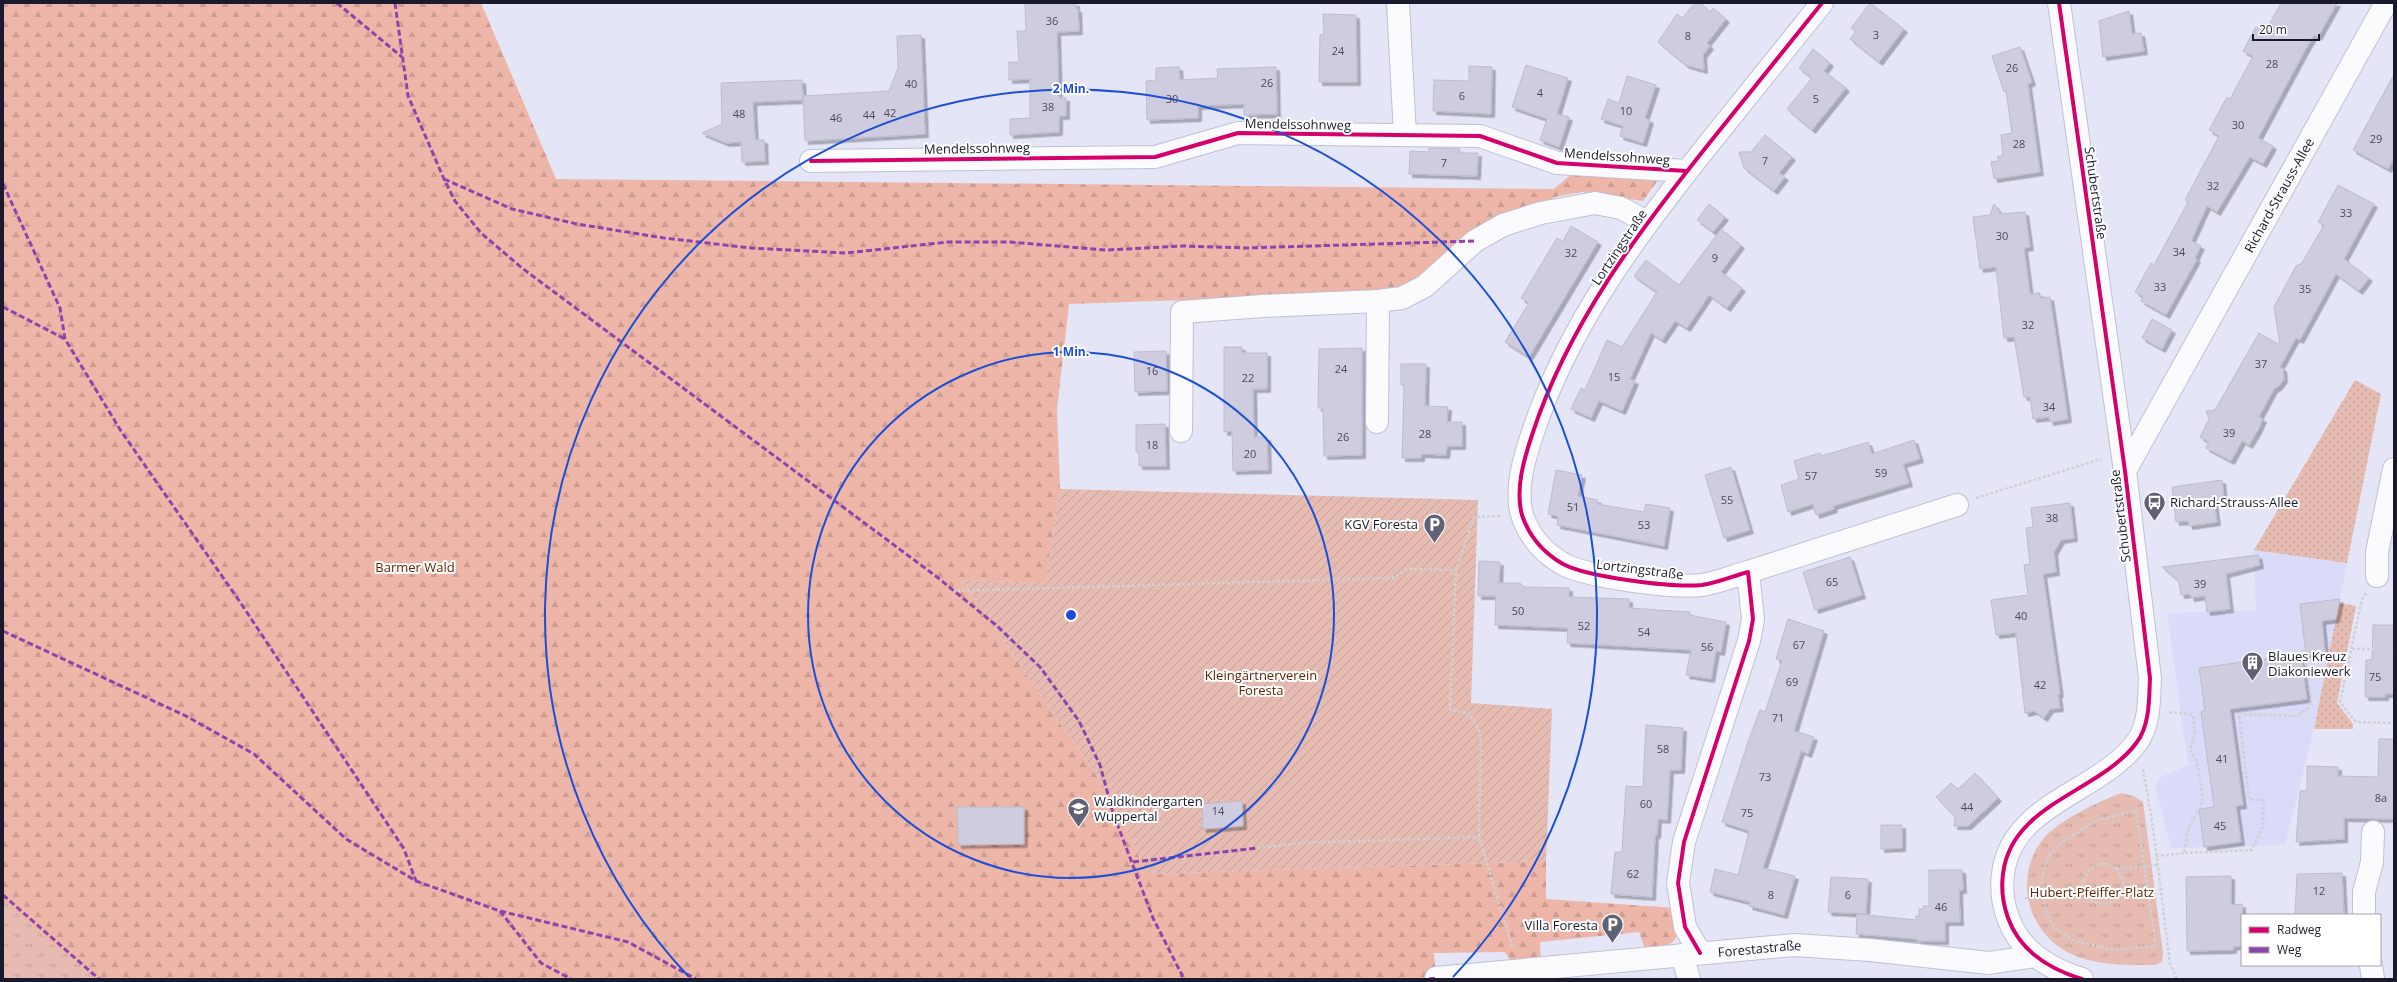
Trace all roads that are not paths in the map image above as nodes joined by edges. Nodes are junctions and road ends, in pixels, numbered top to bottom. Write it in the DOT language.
graph roads {
  1 [pos="1398,3"];
  2 [pos="1822,3"];
  3 [pos="2059,3"];
  4 [pos="2386,3"];
  5 [pos="1405,135"];
  6 [pos="811,160"];
  7 [pos="1687,171"];
  8 [pos="1647,222"];
  9 [pos="1378,301"];
  10 [pos="1377,422"];
  11 [pos="1181,431"];
  12 [pos="2394,470"];
  13 [pos="2125,471"];
  14 [pos="1957,505"];
  15 [pos="1748,572"];
  16 [pos="2377,576"];
  17 [pos="2373,832"];
  18 [pos="2364,914"];
  19 [pos="1691,954"];
  20 [pos="2035,956"];
  21 [pos="2371,966"];
  22 [pos="1436,978"];
  23 [pos="1689,979"];
  24 [pos="2082,979"];
  25 [pos="2373,979"];
  1 -- 5 [label="street"];
  2 -- 7 [label="street, Lortzingstraße"];
  3 -- 13 [label="street, Schubertstraße"];
  4 -- 13 [label="street, Richard-Strauss-Allee"];
  5 -- 6 [label="street, Mendelssohnweg"];
  5 -- 7 [label="street, Mendelssohnweg"];
  7 -- 8 [label="street, Lortzingstraße"];
  8 -- 9 [label="street"];
  8 -- 15 [label="street, Lortzingstraße"];
  9 -- 10 [label="street"];
  9 -- 11 [label="street"];
  12 -- 16 [label="street"];
  13 -- 20 [label="street, Schubertstraße"];
  14 -- 15 [label="street, Lortzingstraße"];
  15 -- 19 [label="street"];
  17 -- 18 [label="street"];
  19 -- 20 [label="street, Forestastraße"];
  19 -- 22 [label="street, Forestastraße"];
  19 -- 23 [label="street"];
  20 -- 24 [label="street, Schubertstraße"];
  21 -- 25 [label="street"];
}
